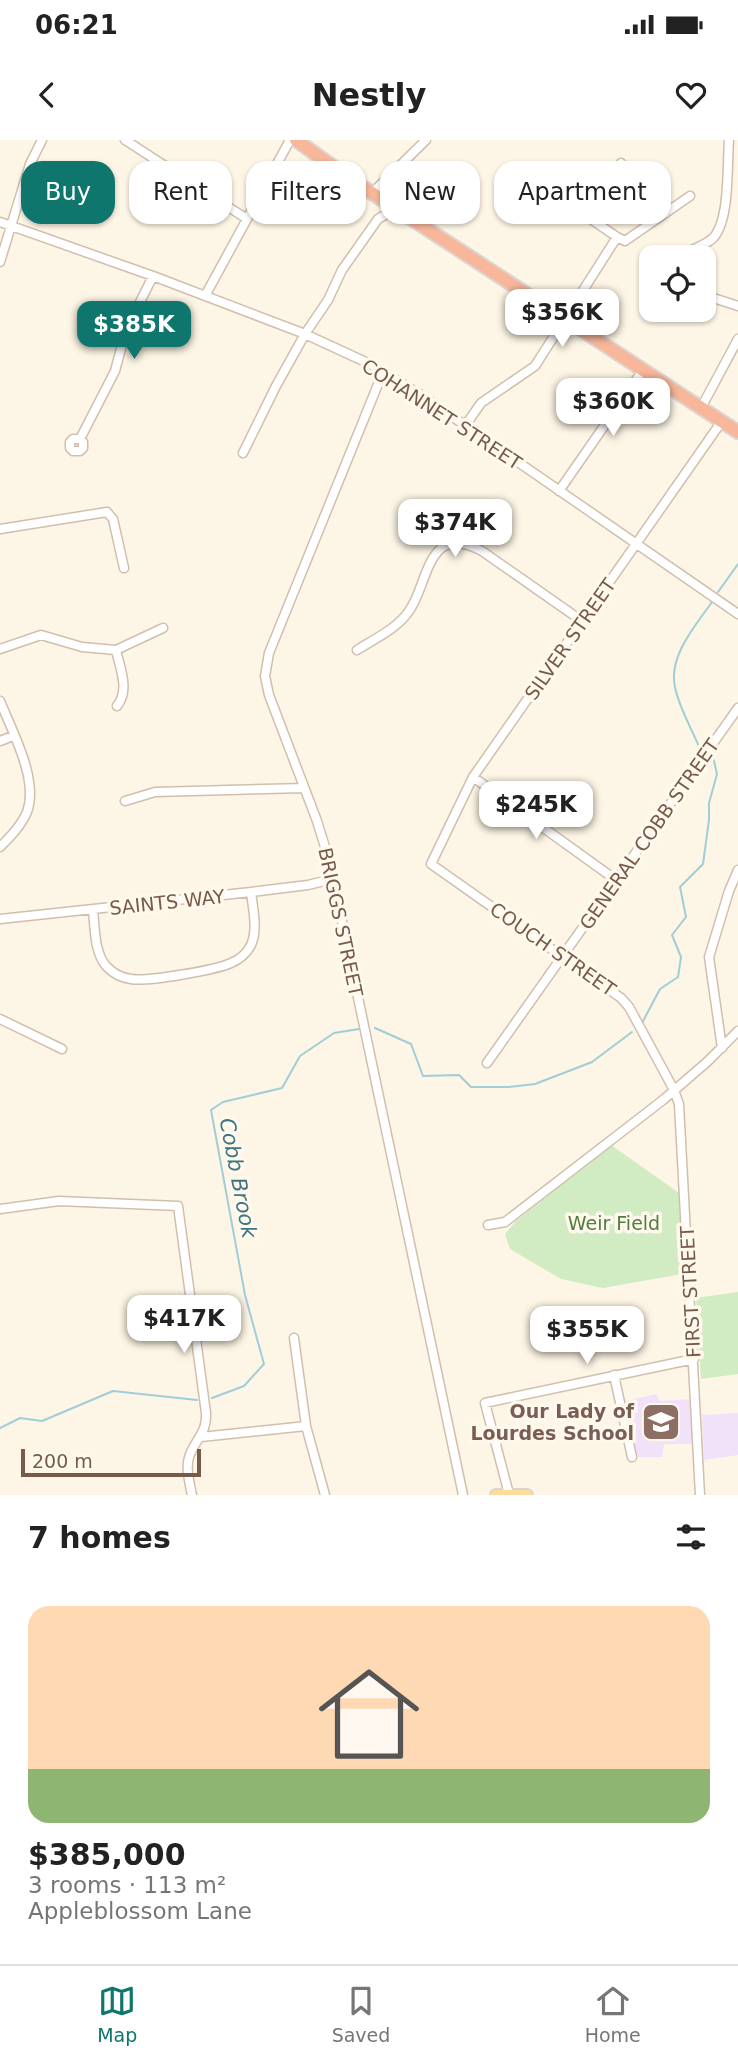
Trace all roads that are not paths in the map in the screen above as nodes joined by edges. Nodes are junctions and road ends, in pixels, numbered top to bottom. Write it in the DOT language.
graph roads {
  1 [pos="41,140"];
  2 [pos="125,140"];
  3 [pos="289,140"];
  4 [pos="296,140"];
  5 [pos="426,140"];
  6 [pos="730,140"];
  7 [pos="278,161"];
  8 [pos="372,193"];
  9 [pos="691,196"];
  10 [pos="380,198"];
  11 [pos="671,210"];
  12 [pos="246,218"];
  13 [pos="380,218"];
  14 [pos="246,221"];
  15 [pos="0,222"];
  16 [pos="420,224"];
  17 [pos="598,224"];
  18 [pos="650,224"];
  19 [pos="13,226"];
  20 [pos="617,237"];
  21 [pos="701,245"];
  22 [pos="0,262"];
  23 [pos="153,276"];
  24 [pos="205,296"];
  25 [pos="716,299"];
  26 [pos="738,306"];
  27 [pos="564,318"];
  28 [pos="305,334"];
  29 [pos="738,339"];
  30 [pos="643,370"];
  31 [pos="383,372"];
  32 [pos="701,408"];
  33 [pos="722,421"];
  34 [pos="465,426"];
  35 [pos="738,432"];
  36 [pos="80,439"];
  37 [pos="243,453"];
  38 [pos="559,491"];
  39 [pos="0,529"];
  40 [pos="636,544"];
  41 [pos="124,568"];
  42 [pos="738,614"];
  43 [pos="582,621"];
  44 [pos="163,628"];
  45 [pos="0,649"];
  46 [pos="116,650"];
  47 [pos="357,650"];
  48 [pos="0,701"];
  49 [pos="117,706"];
  50 [pos="738,708"];
  51 [pos="13,736"];
  52 [pos="0,741"];
  53 [pos="473,777"];
  54 [pos="304,788"];
  55 [pos="125,802"];
  56 [pos="0,847"];
  57 [pos="431,864"];
  58 [pos="738,870"];
  59 [pos="333,879"];
  60 [pos="616,880"];
  61 [pos="251,892"];
  62 [pos="93,910"];
  63 [pos="0,919"];
  64 [pos="563,955"];
  65 [pos="0,1018"];
  66 [pos="738,1031"];
  67 [pos="722,1048"];
  68 [pos="62,1049"];
  69 [pos="487,1063"];
  70 [pos="674,1090"];
  71 [pos="0,1209"];
  72 [pos="488,1225"];
  73 [pos="295,1338"];
  74 [pos="694,1359"];
  75 [pos="614,1375"];
  76 [pos="306,1426"];
  77 [pos="201,1437"];
  78 [pos="632,1457"];
  79 [pos="509,1494"];
  80 [pos="192,1495"];
  81 [pos="325,1495"];
  82 [pos="463,1495"];
  83 [pos="496,1495"];
  84 [pos="518,1495"];
  85 [pos="527,1495"];
  86 [pos="700,1495"];
  1 -- 19 [label="street"];
  2 -- 12 [label="street"];
  3 -- 7 [label="street"];
  4 -- 8 [label="highway"];
  5 -- 8 [label="street"];
  6 -- 21 [label="street"];
  8 -- 10 [label="highway"];
  9 -- 11 [label="street"];
  13 -- 28 [label="street"];
  14 -- 24 [label="street"];
  15 -- 19 [label="street, COHANNET STREET"];
  16 -- 27 [label="highway"];
  17 -- 20 [label="street"];
  18 -- 20 [label="street"];
  19 -- 22 [label="street"];
  19 -- 23 [label="street, COHANNET STREET"];
  20 -- 27 [label="street"];
  23 -- 24 [label="street, COHANNET STREET"];
  23 -- 36 [label="street"];
  24 -- 28 [label="street, COHANNET STREET"];
  25 -- 26 [label="street"];
  27 -- 30 [label="highway"];
  27 -- 34 [label="street"];
  28 -- 31 [label="street, COHANNET STREET"];
  28 -- 37 [label="street"];
  29 -- 32 [label="street"];
  30 -- 32 [label="highway"];
  30 -- 38 [label="street"];
  31 -- 34 [label="street, COHANNET STREET"];
  31 -- 54 [label="street, BRIGGS STREET"];
  32 -- 33 [label="highway"];
  33 -- 35 [label="highway"];
  33 -- 40 [label="street, SILVER STREET"];
  34 -- 38 [label="street, COHANNET STREET"];
  38 -- 40 [label="street, COHANNET STREET"];
  39 -- 41 [label="street"];
  40 -- 42 [label="street, COHANNET STREET"];
  40 -- 43 [label="street, SILVER STREET"];
  43 -- 47 [label="street"];
  43 -- 53 [label="street, SILVER STREET"];
  44 -- 46 [label="street"];
  45 -- 46 [label="street"];
  46 -- 49 [label="street"];
  48 -- 51 [label="street"];
  50 -- 60 [label="street, GENERAL COBB STREET"];
  51 -- 52 [label="street"];
  51 -- 56 [label="street"];
  53 -- 57 [label="street, SILVER STREET"];
  53 -- 60 [label="street"];
  54 -- 55 [label="street"];
  54 -- 59 [label="street, BRIGGS STREET"];
  57 -- 64 [label="street, COUCH STREET"];
  58 -- 67 [label="street"];
  59 -- 61 [label="street, SAINTS WAY"];
  59 -- 82 [label="street, BRIGGS STREET"];
  60 -- 64 [label="street, GENERAL COBB STREET"];
  61 -- 62 [label="street, SAINTS WAY"];
  61 -- 62 [label="street"];
  62 -- 63 [label="street, SAINTS WAY"];
  64 -- 69 [label="street, GENERAL COBB STREET"];
  64 -- 70 [label="street, COUCH STREET"];
  65 -- 68 [label="street"];
  66 -- 67 [label="street"];
  67 -- 70 [label="street"];
  70 -- 72 [label="street"];
  70 -- 74 [label="street, FIRST STREET"];
  71 -- 77 [label="street"];
  73 -- 76 [label="street"];
  74 -- 75 [label="street"];
  74 -- 86 [label="street, FIRST STREET"];
  75 -- 78 [label="street"];
  75 -- 79 [label="street"];
  76 -- 77 [label="street"];
  76 -- 81 [label="street"];
  77 -- 80 [label="street"];
  79 -- 83 [label="main road"];
  79 -- 84 [label="main road"];
  84 -- 85 [label="main road"];
}
